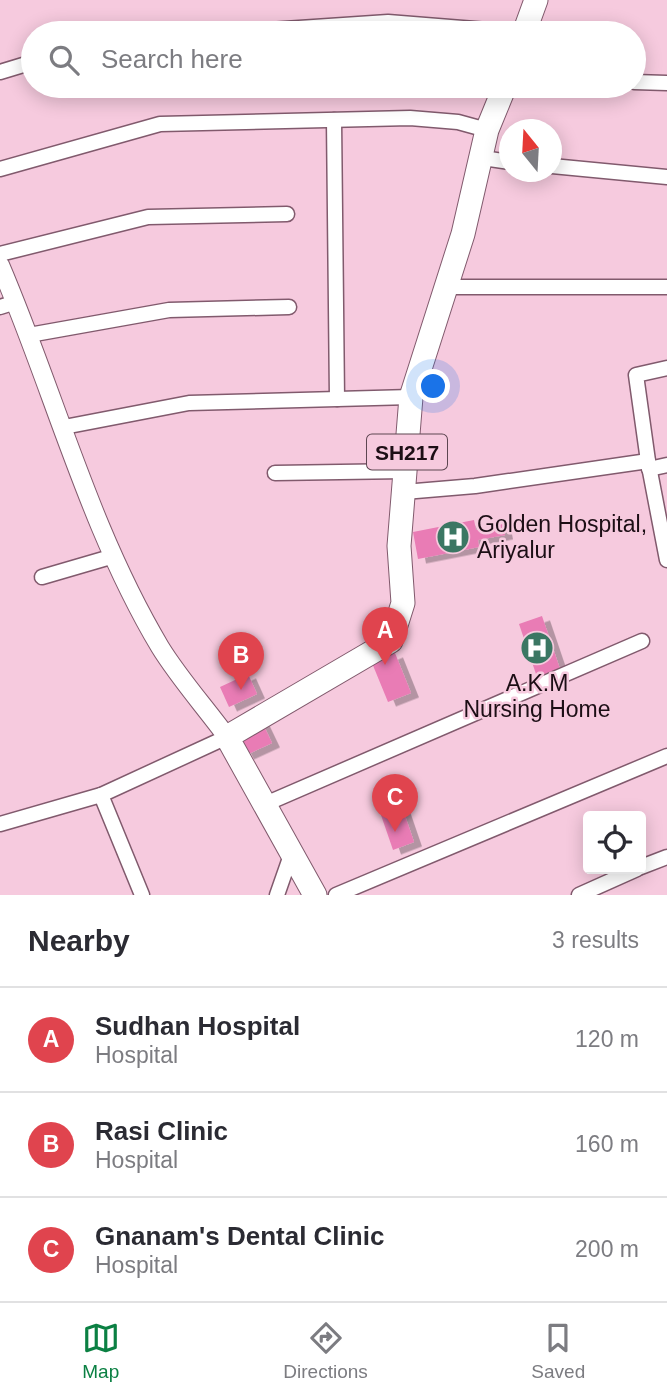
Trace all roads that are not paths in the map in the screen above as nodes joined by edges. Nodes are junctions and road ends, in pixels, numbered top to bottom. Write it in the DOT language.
graph roads {
  1 [pos="536,0"];
  2 [pos="528,21"];
  3 [pos="21,66"];
  4 [pos="0,72"];
  5 [pos="646,82"];
  6 [pos="667,83"];
  7 [pos="500,98"];
  8 [pos="334,120"];
  9 [pos="487,130"];
  10 [pos="483,158"];
  11 [pos="499,160"];
  12 [pos="562,167"];
  13 [pos="0,169"];
  14 [pos="667,177"];
  15 [pos="287,214"];
  16 [pos="0,254"];
  17 [pos="0,265"];
  18 [pos="446,287"];
  19 [pos="667,287"];
  20 [pos="8,305"];
  21 [pos="289,307"];
  22 [pos="29,335"];
  23 [pos="667,368"];
  24 [pos="411,397"];
  25 [pos="337,399"];
  26 [pos="64,427"];
  27 [pos="648,465"];
  28 [pos="667,465"];
  29 [pos="275,473"];
  30 [pos="405,482"];
  31 [pos="114,556"];
  32 [pos="667,560"];
  33 [pos="42,577"];
  34 [pos="642,641"];
  35 [pos="227,737"];
  36 [pos="667,756"];
  37 [pos="101,794"];
  38 [pos="263,805"];
  39 [pos="0,824"];
  40 [pos="291,855"];
  41 [pos="667,857"];
  42 [pos="646,865"];
  43 [pos="626,874"];
  44 [pos="142,895"];
  45 [pos="277,895"];
  46 [pos="315,895"];
  47 [pos="336,895"];
  48 [pos="579,895"];
  1 -- 2 [label="main road"];
  3 -- 4 [label="street"];
  5 -- 6 [label="street"];
  7 -- 9 [label="main road, SH217"];
  8 -- 9 [label="street"];
  8 -- 13 [label="street"];
  8 -- 25 [label="street"];
  9 -- 10 [label="main road, SH217"];
  10 -- 11 [label="street"];
  10 -- 18 [label="main road, SH217"];
  12 -- 14 [label="street"];
  15 -- 16 [label="street"];
  17 -- 20 [label="street"];
  18 -- 19 [label="street"];
  18 -- 24 [label="main road, SH217"];
  20 -- 22 [label="street"];
  21 -- 22 [label="street"];
  22 -- 26 [label="street"];
  23 -- 27 [label="street"];
  24 -- 25 [label="street"];
  24 -- 30 [label="main road, SH217"];
  25 -- 26 [label="street"];
  26 -- 31 [label="street"];
  27 -- 28 [label="street"];
  27 -- 30 [label="street"];
  27 -- 32 [label="street"];
  29 -- 30 [label="street"];
  30 -- 35 [label="main road, SH217"];
  31 -- 33 [label="street"];
  31 -- 35 [label="street"];
  34 -- 38 [label="street"];
  35 -- 37 [label="street"];
  35 -- 38 [label="main road"];
  36 -- 47 [label="street"];
  37 -- 39 [label="street"];
  37 -- 44 [label="street"];
  38 -- 40 [label="main road"];
  40 -- 45 [label="street"];
  40 -- 46 [label="main road"];
  41 -- 42 [label="street"];
  43 -- 48 [label="street"];
}
